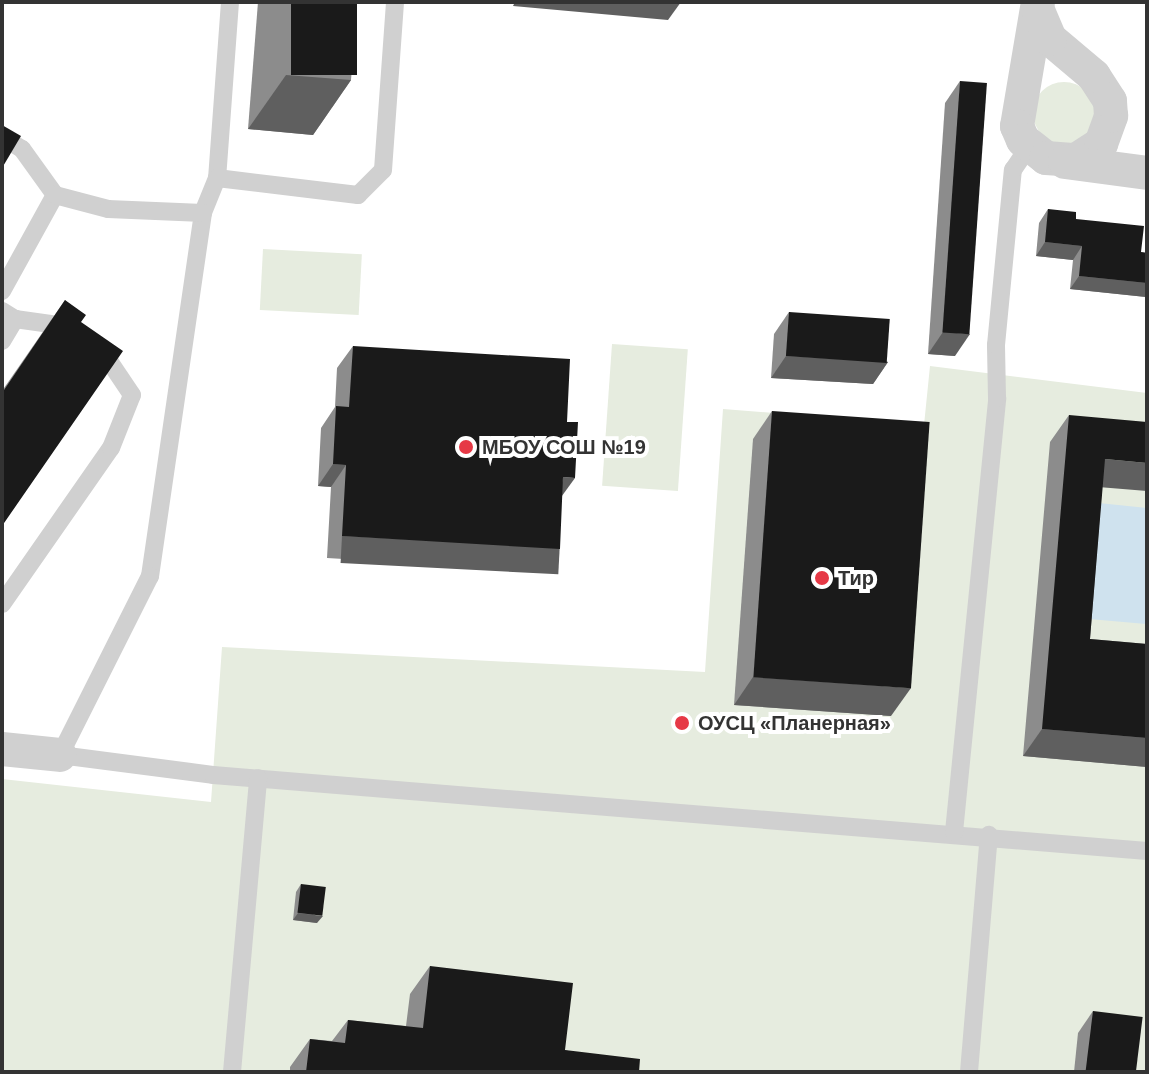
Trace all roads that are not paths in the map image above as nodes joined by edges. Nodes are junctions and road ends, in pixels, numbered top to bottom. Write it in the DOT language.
graph roads {
  1 [pos="230,2"];
  2 [pos="395,2"];
  3 [pos="1038,7"];
  4 [pos="1081,69"];
  5 [pos="1019,96"];
  6 [pos="1108,131"];
  7 [pos="2,137"];
  8 [pos="1029,146"];
  9 [pos="1061,161"];
  10 [pos="1144,173"];
  11 [pos="217,178"];
  12 [pos="55,195"];
  13 [pos="203,213"];
  14 [pos="2,291"];
  15 [pos="9,315"];
  16 [pos="2,341"];
  17 [pos="2,604"];
  18 [pos="2,749"];
  19 [pos="60,755"];
  20 [pos="258,778"];
  21 [pos="954,832"];
  22 [pos="989,835"];
  23 [pos="1147,851"];
  24 [pos="232,1072"];
  25 [pos="969,1072"];
  1 -- 11 [label="lane"];
  2 -- 11 [label="lane"];
  3 -- 4 [label="street"];
  3 -- 5 [label="street"];
  4 -- 5 [label="street"];
  4 -- 6 [label="street"];
  5 -- 8 [label="street"];
  6 -- 9 [label="street"];
  6 -- 10 [label="street"];
  7 -- 12 [label="lane"];
  8 -- 9 [label="street"];
  8 -- 21 [label="lane"];
  9 -- 10 [label="street"];
  11 -- 13 [label="lane"];
  12 -- 13 [label="lane"];
  12 -- 14 [label="lane"];
  13 -- 19 [label="lane"];
  15 -- 16 [label="lane"];
  15 -- 17 [label="lane"];
  18 -- 19 [label="street"];
  19 -- 20 [label="lane"];
  20 -- 21 [label="lane"];
  20 -- 24 [label="lane"];
  21 -- 22 [label="lane"];
  22 -- 23 [label="lane"];
  22 -- 25 [label="lane"];
}
